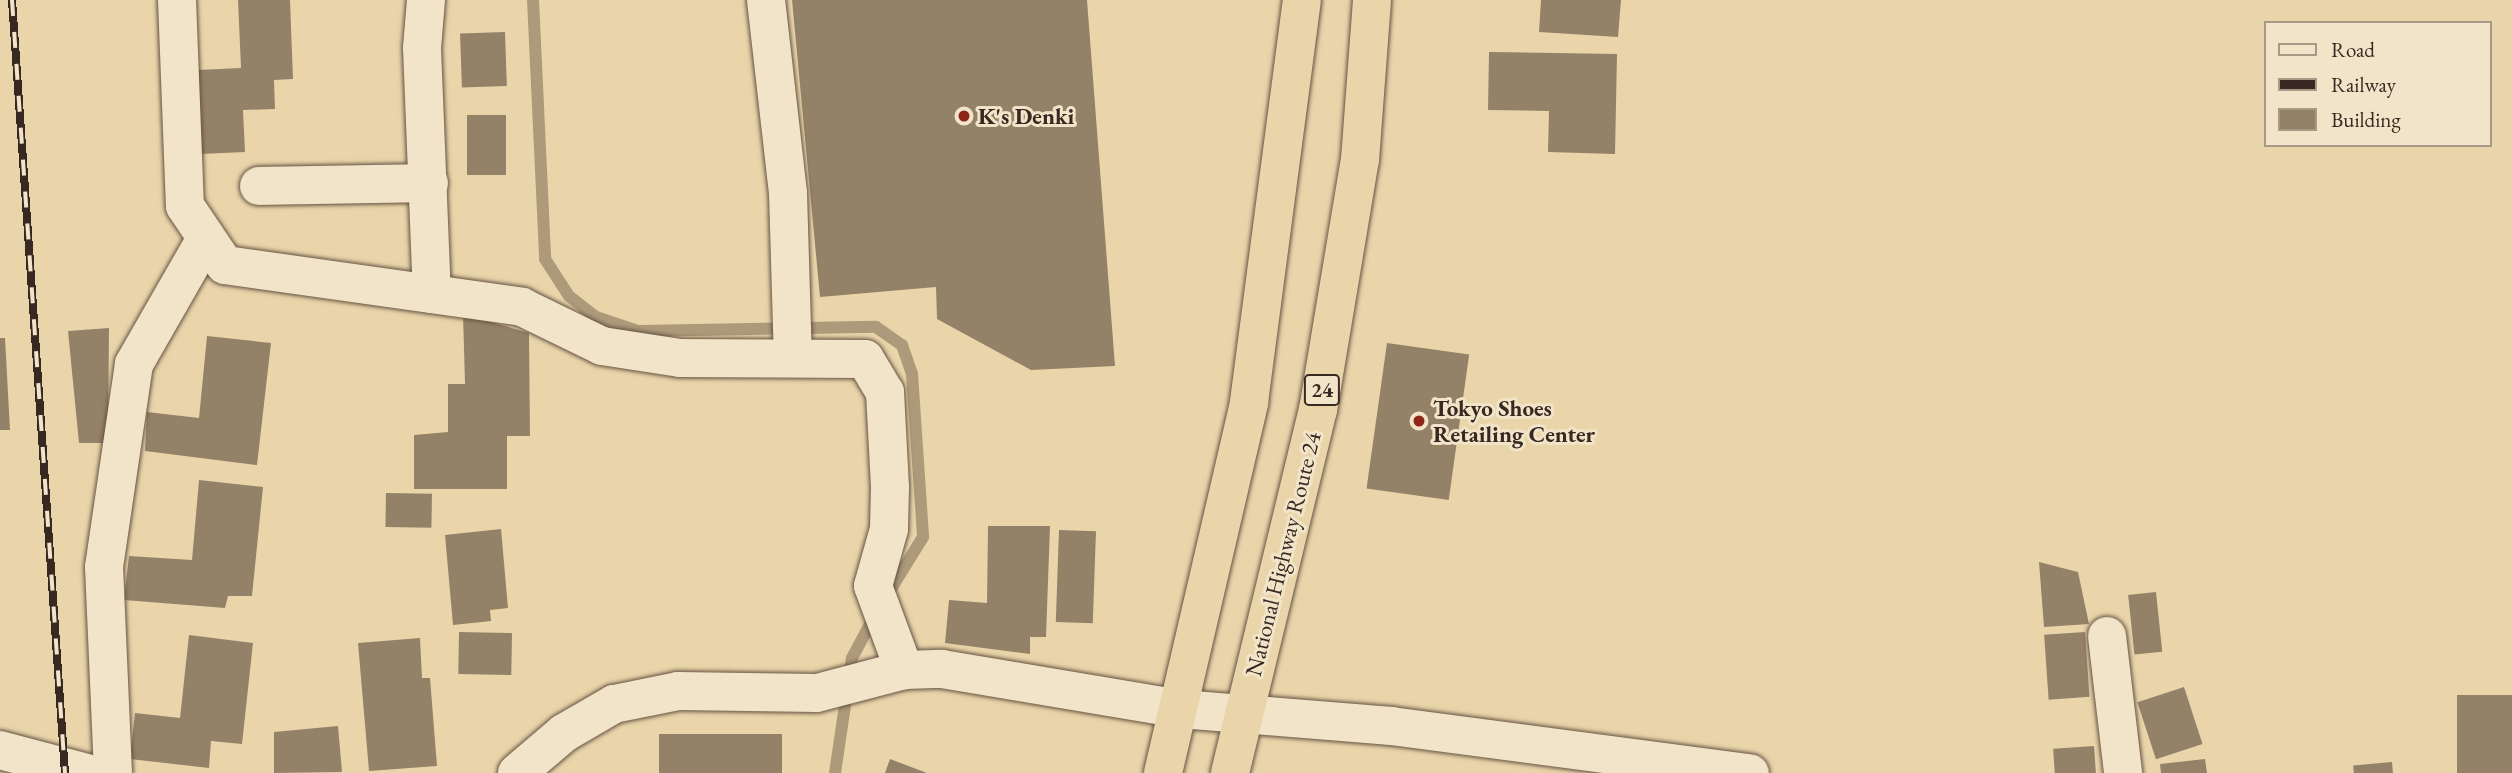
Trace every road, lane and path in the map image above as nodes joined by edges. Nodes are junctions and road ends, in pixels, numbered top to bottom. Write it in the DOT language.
graph roads {
  1 [pos="177,0"];
  2 [pos="426,0"];
  3 [pos="766,0"];
  4 [pos="1302,0"];
  5 [pos="1372,0"];
  6 [pos="429,183"];
  7 [pos="259,186"];
  8 [pos="204,242"];
  9 [pos="432,294"];
  10 [pos="792,336"];
  11 [pos="2107,636"];
  12 [pos="886,675"];
  13 [pos="1181,709"];
  14 [pos="1244,710"];
  15 [pos="0,750"];
  16 [pos="529,769"];
  17 [pos="87,773"];
  18 [pos="113,773"];
  19 [pos="1163,773"];
  20 [pos="1230,773"];
  21 [pos="1750,773"];
  22 [pos="2123,773"];
  1 -- 8 [label="street"];
  2 -- 6 [label="street"];
  3 -- 10 [label="street"];
  4 -- 13 [label="highway"];
  5 -- 14 [label="highway, National Highway Route 24 / 24"];
  6 -- 7 [label="street"];
  6 -- 9 [label="street"];
  8 -- 9 [label="street"];
  8 -- 18 [label="street"];
  9 -- 10 [label="street"];
  10 -- 12 [label="street"];
  11 -- 22 [label="street"];
  12 -- 13 [label="street"];
  12 -- 16 [label="street"];
  13 -- 14 [label="street"];
  13 -- 19 [label="highway"];
  14 -- 20 [label="highway, National Highway Route 24 / 24"];
  14 -- 21 [label="street"];
  15 -- 17 [label="street"];
}
